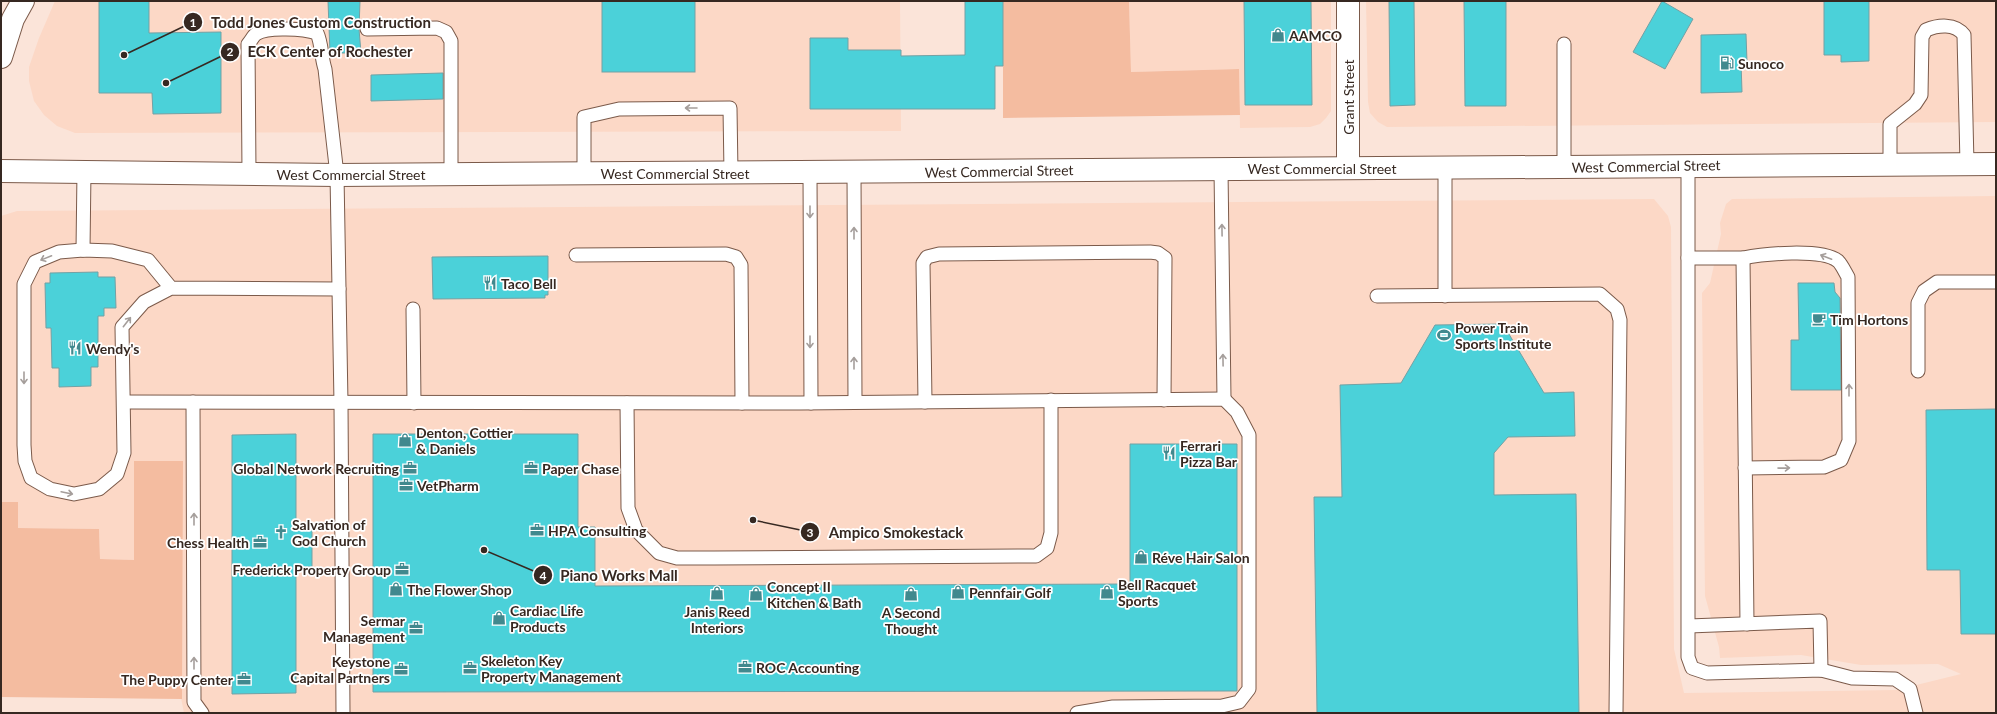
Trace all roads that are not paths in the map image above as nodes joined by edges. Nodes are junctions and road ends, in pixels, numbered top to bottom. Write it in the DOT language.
graph roads {
  1 [pos="23,1"];
  2 [pos="1348,1"];
  3 [pos="367,28"];
  4 [pos="1564,44"];
  5 [pos="1,57"];
  6 [pos="1890,164"];
  7 [pos="1967,164"];
  8 [pos="1996,164"];
  9 [pos="1688,166"];
  10 [pos="1564,167"];
  11 [pos="1348,168"];
  12 [pos="1222,169"];
  13 [pos="1445,169"];
  14 [pos="1,171"];
  15 [pos="84,171"];
  16 [pos="854,172"];
  17 [pos="249,173"];
  18 [pos="731,173"];
  19 [pos="810,173"];
  20 [pos="451,174"];
  21 [pos="584,174"];
  22 [pos="336,175"];
  23 [pos="83,250"];
  24 [pos="576,255"];
  25 [pos="1688,258"];
  26 [pos="1743,258"];
  27 [pos="1996,282"];
  28 [pos="171,288"];
  29 [pos="339,289"];
  30 [pos="1377,296"];
  31 [pos="1445,296"];
  32 [pos="413,309"];
  33 [pos="1918,371"];
  34 [pos="1224,399"];
  35 [pos="1051,400"];
  36 [pos="1164,400"];
  37 [pos="124,402"];
  38 [pos="193,402"];
  39 [pos="855,402"];
  40 [pos="925,402"];
  41 [pos="341,403"];
  42 [pos="414,403"];
  43 [pos="626,403"];
  44 [pos="742,403"];
  45 [pos="811,403"];
  46 [pos="1745,468"];
  47 [pos="1747,624"];
  48 [pos="1688,626"];
  49 [pos="1821,670"];
  50 [pos="202,713"];
  51 [pos="343,713"];
  52 [pos="1076,713"];
  53 [pos="1616,713"];
  54 [pos="1916,713"];
  1 -- 5 [label="main road"];
  2 -- 11 [label="main road, Grant Street"];
  3 -- 20 [label="lane"];
  4 -- 10 [label="lane"];
  6 -- 7 [label="main road, West Commercial Street"];
  6 -- 7 [label="lane"];
  6 -- 9 [label="main road, West Commercial Street"];
  7 -- 8 [label="main road, West Commercial Street"];
  9 -- 10 [label="main road, West Commercial Street"];
  9 -- 25 [label="lane"];
  10 -- 13 [label="main road, West Commercial Street"];
  11 -- 12 [label="main road, West Commercial Street"];
  11 -- 13 [label="main road, West Commercial Street"];
  12 -- 16 [label="main road, West Commercial Street"];
  34 -- 12 [label="lane, one-way"];
  13 -- 31 [label="lane"];
  14 -- 15 [label="main road, West Commercial Street"];
  15 -- 17 [label="main road, West Commercial Street"];
  15 -- 23 [label="lane"];
  16 -- 19 [label="main road, West Commercial Street"];
  39 -- 16 [label="lane, one-way"];
  17 -- 22 [label="main road, West Commercial Street"];
  17 -- 22 [label="lane"];
  18 -- 19 [label="main road, West Commercial Street"];
  18 -- 21 [label="main road, West Commercial Street"];
  18 -- 21 [label="lane, one-way"];
  19 -- 45 [label="lane, one-way"];
  20 -- 21 [label="main road, West Commercial Street"];
  20 -- 22 [label="main road, West Commercial Street"];
  22 -- 29 [label="lane"];
  23 -- 28 [label="lane"];
  23 -- 37 [label="lane, one-way"];
  24 -- 44 [label="lane"];
  25 -- 26 [label="lane"];
  25 -- 48 [label="lane"];
  26 -- 46 [label="lane"];
  46 -- 26 [label="lane, one-way"];
  27 -- 33 [label="lane"];
  28 -- 29 [label="lane"];
  37 -- 28 [label="lane, one-way"];
  29 -- 41 [label="lane"];
  30 -- 31 [label="lane"];
  31 -- 53 [label="lane"];
  32 -- 42 [label="lane"];
  34 -- 36 [label="lane"];
  34 -- 52 [label="lane"];
  35 -- 36 [label="lane"];
  35 -- 40 [label="lane"];
  35 -- 43 [label="lane"];
  36 -- 40 [label="lane"];
  37 -- 38 [label="lane"];
  38 -- 41 [label="lane"];
  50 -- 38 [label="lane, one-way"];
  39 -- 40 [label="lane"];
  39 -- 45 [label="lane"];
  41 -- 42 [label="lane"];
  41 -- 51 [label="lane"];
  42 -- 43 [label="lane"];
  43 -- 44 [label="lane"];
  44 -- 45 [label="lane"];
  46 -- 47 [label="lane"];
  47 -- 48 [label="lane"];
  47 -- 49 [label="lane"];
  48 -- 49 [label="lane"];
  49 -- 54 [label="lane"];
}
